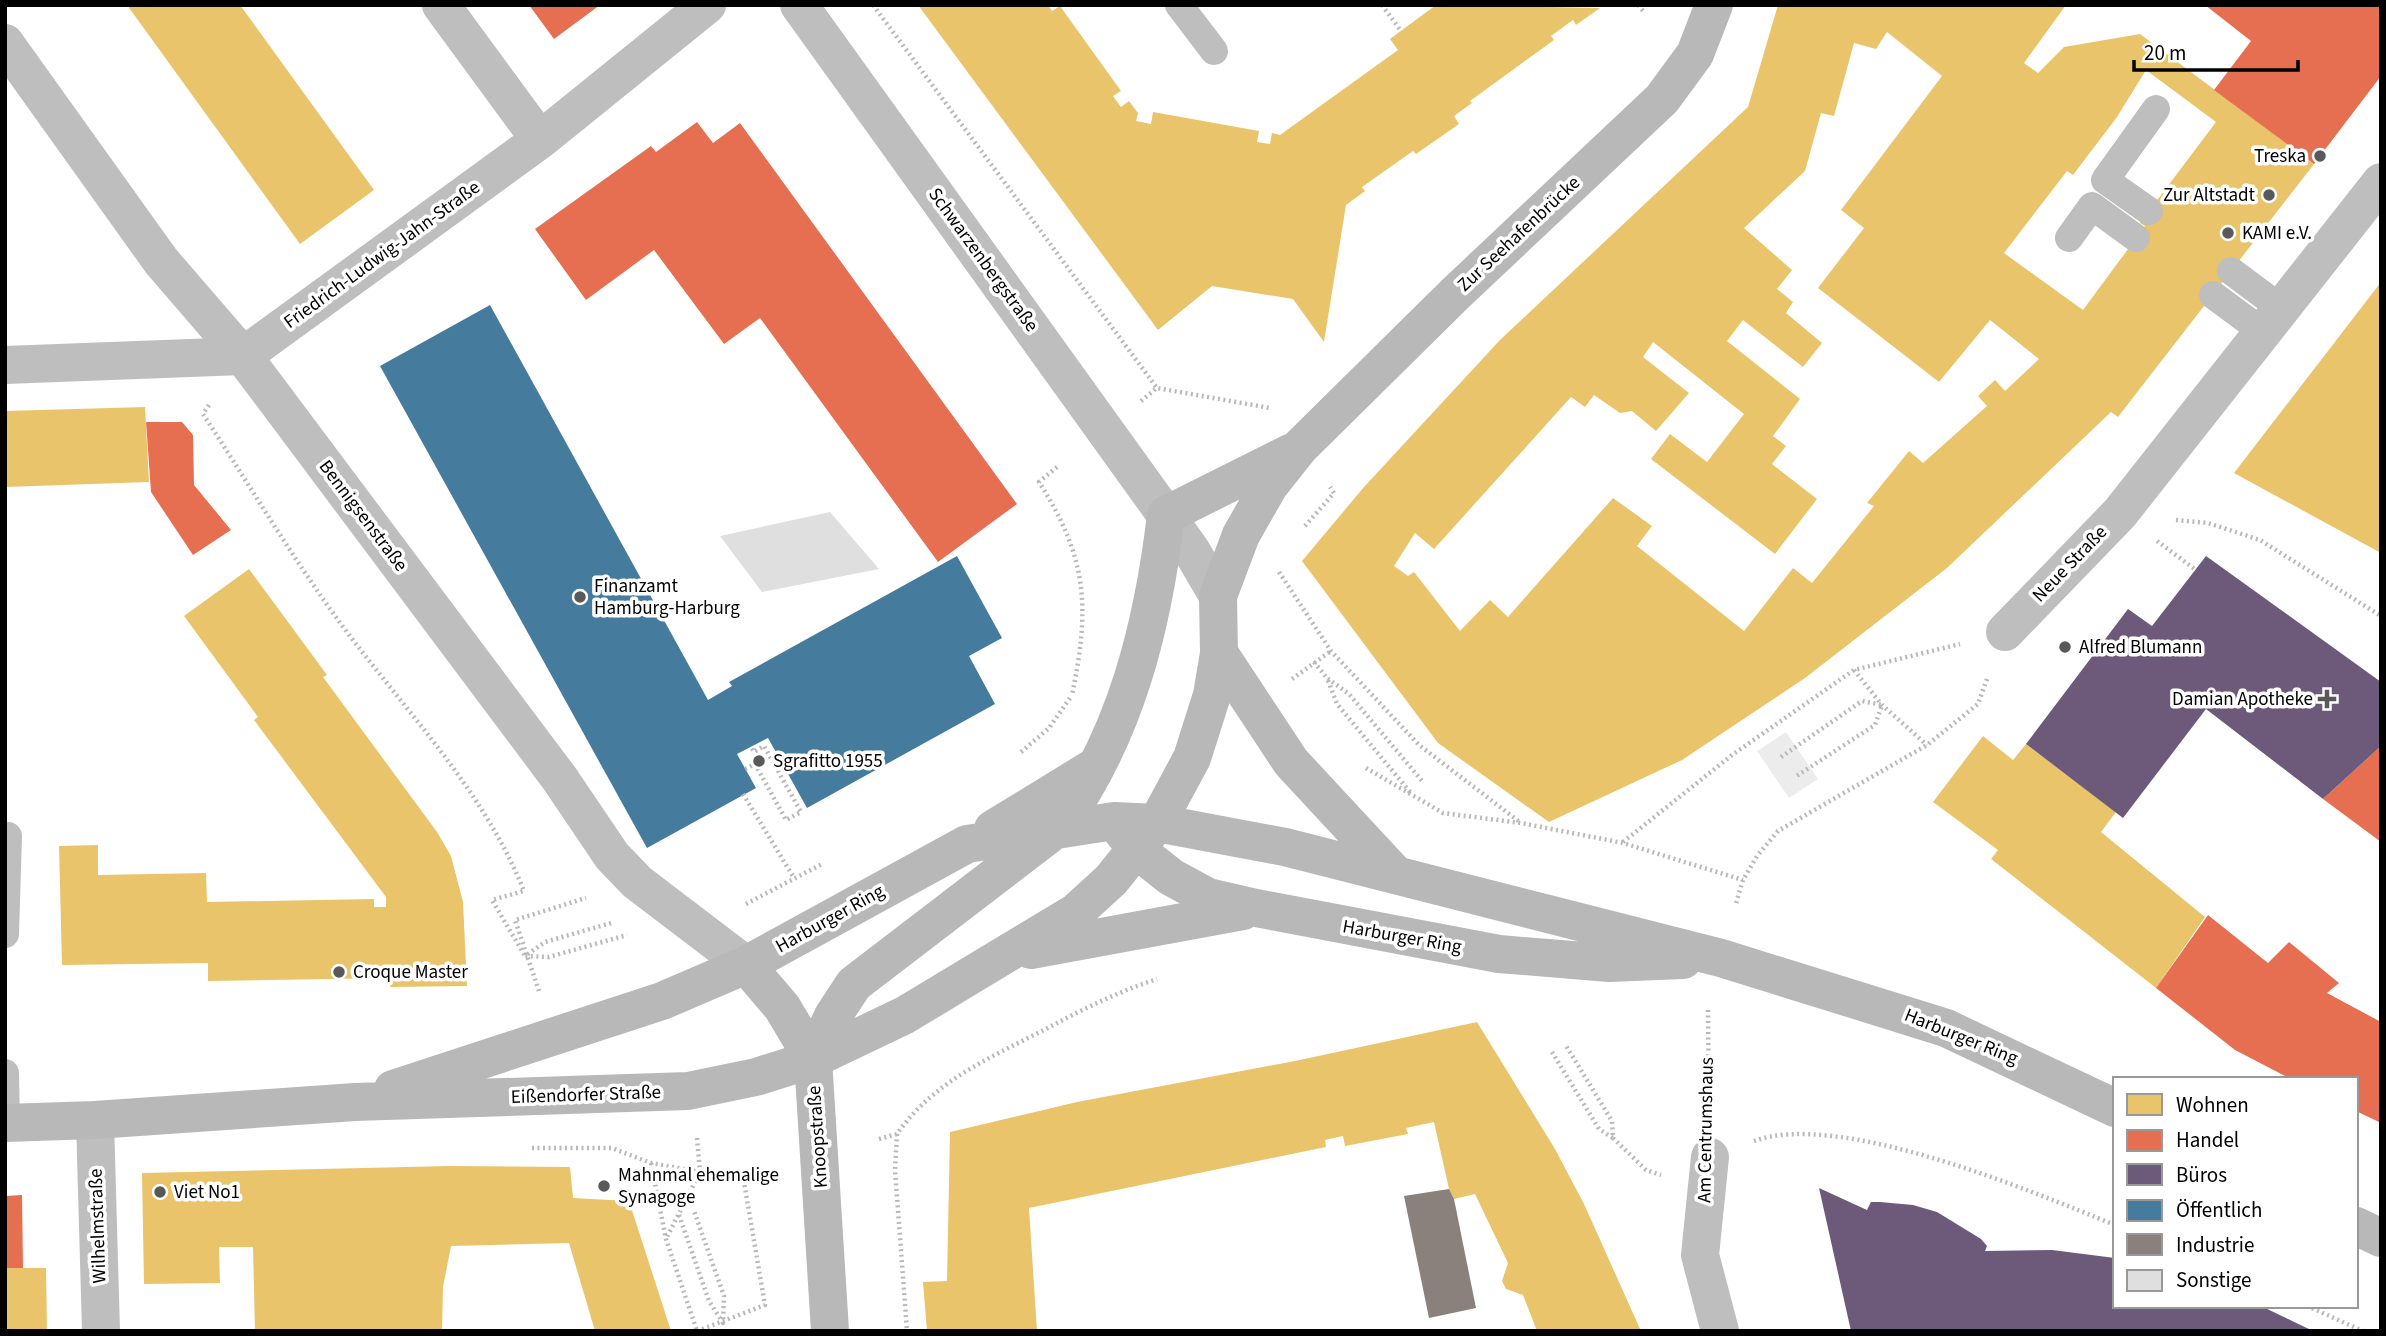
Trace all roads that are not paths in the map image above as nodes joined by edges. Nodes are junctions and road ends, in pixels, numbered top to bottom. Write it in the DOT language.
graph roads {
  1 [pos="441,5"];
  2 [pos="707,5"];
  3 [pos="799,5"];
  4 [pos="1179,5"];
  5 [pos="1714,5"];
  6 [pos="5,43"];
  7 [pos="1214,51"];
  8 [pos="2156,109"];
  9 [pos="540,139"];
  10 [pos="2381,183"];
  11 [pos="2149,212"];
  12 [pos="2069,238"];
  13 [pos="2136,238"];
  14 [pos="2231,271"];
  15 [pos="2213,295"];
  16 [pos="2272,320"];
  17 [pos="243,356"];
  18 [pos="5,365"];
  19 [pos="1300,447"];
  20 [pos="1166,515"];
  21 [pos="1218,596"];
  22 [pos="2005,632"];
  23 [pos="1219,653"];
  24 [pos="1103,757"];
  25 [pos="1059,827"];
  26 [pos="1136,831"];
  27 [pos="8,836"];
  28 [pos="967,844"];
  29 [pos="1395,874"];
  30 [pos="1256,908"];
  31 [pos="5,934"];
  32 [pos="1012,954"];
  33 [pos="1721,958"];
  34 [pos="746,965"];
  35 [pos="813,1059"];
  36 [pos="5,1073"];
  37 [pos="355,1102"];
  38 [pos="2113,1107"];
  39 [pos="95,1120"];
  40 [pos="6,1123"];
  41 [pos="1710,1157"];
  42 [pos="2358,1227"];
  43 [pos="2381,1238"];
  44 [pos="101,1331"];
  45 [pos="830,1331"];
  46 [pos="1720,1331"];
  1 -- 9 [label="street"];
  2 -- 9 [label="street, Friedrich-Ludwig-Jahn-Straße"];
  3 -- 20 [label="street, Schwarzenbergstraße"];
  4 -- 7 [label="lane"];
  5 -- 19 [label="main road, Zur Seehafenbrücke"];
  6 -- 17 [label="street, Bennigsenstraße"];
  8 -- 11 [label="lane"];
  9 -- 17 [label="street, Friedrich-Ludwig-Jahn-Straße"];
  10 -- 16 [label="street, Neue Straße"];
  12 -- 13 [label="lane"];
  14 -- 16 [label="lane"];
  15 -- 16 [label="lane"];
  16 -- 22 [label="street, Neue Straße"];
  17 -- 18 [label="street"];
  17 -- 34 [label="street, Bennigsenstraße"];
  19 -- 20 [label="main road, Zur Seehafenbrücke"];
  19 -- 21 [label="main road, Zur Seehafenbrücke"];
  20 -- 21 [label="street, Schwarzenbergstraße"];
  20 -- 24 [label="main road"];
  21 -- 23 [label="main road"];
  23 -- 26 [label="main road"];
  23 -- 29 [label="main road"];
  24 -- 25 [label="main road"];
  24 -- 26 [label="main road"];
  24 -- 28 [label="main road"];
  25 -- 26 [label="main road, Harburger Ring"];
  25 -- 28 [label="main road, Harburger Ring"];
  25 -- 35 [label="main road"];
  26 -- 29 [label="main road, Harburger Ring"];
  26 -- 30 [label="main road, Harburger Ring"];
  26 -- 32 [label="main road"];
  27 -- 31 [label="lane"];
  28 -- 34 [label="main road, Harburger Ring"];
  29 -- 33 [label="main road, Harburger Ring"];
  30 -- 32 [label="main road"];
  30 -- 33 [label="main road, Harburger Ring"];
  32 -- 35 [label="main road"];
  33 -- 38 [label="main road, Harburger Ring"];
  34 -- 35 [label="main road, Knoopstraße"];
  34 -- 37 [label="main road, Eißendorfer Straße"];
  35 -- 37 [label="main road, Eißendorfer Straße"];
  35 -- 45 [label="main road, Knoopstraße"];
  36 -- 40 [label="lane"];
  37 -- 39 [label="main road, Eißendorfer Straße"];
  39 -- 40 [label="main road, Eißendorfer Straße"];
  39 -- 44 [label="street, Wilhelmstraße"];
  41 -- 46 [label="street, Am Centrumshaus"];
  42 -- 43 [label="main road"];
}
